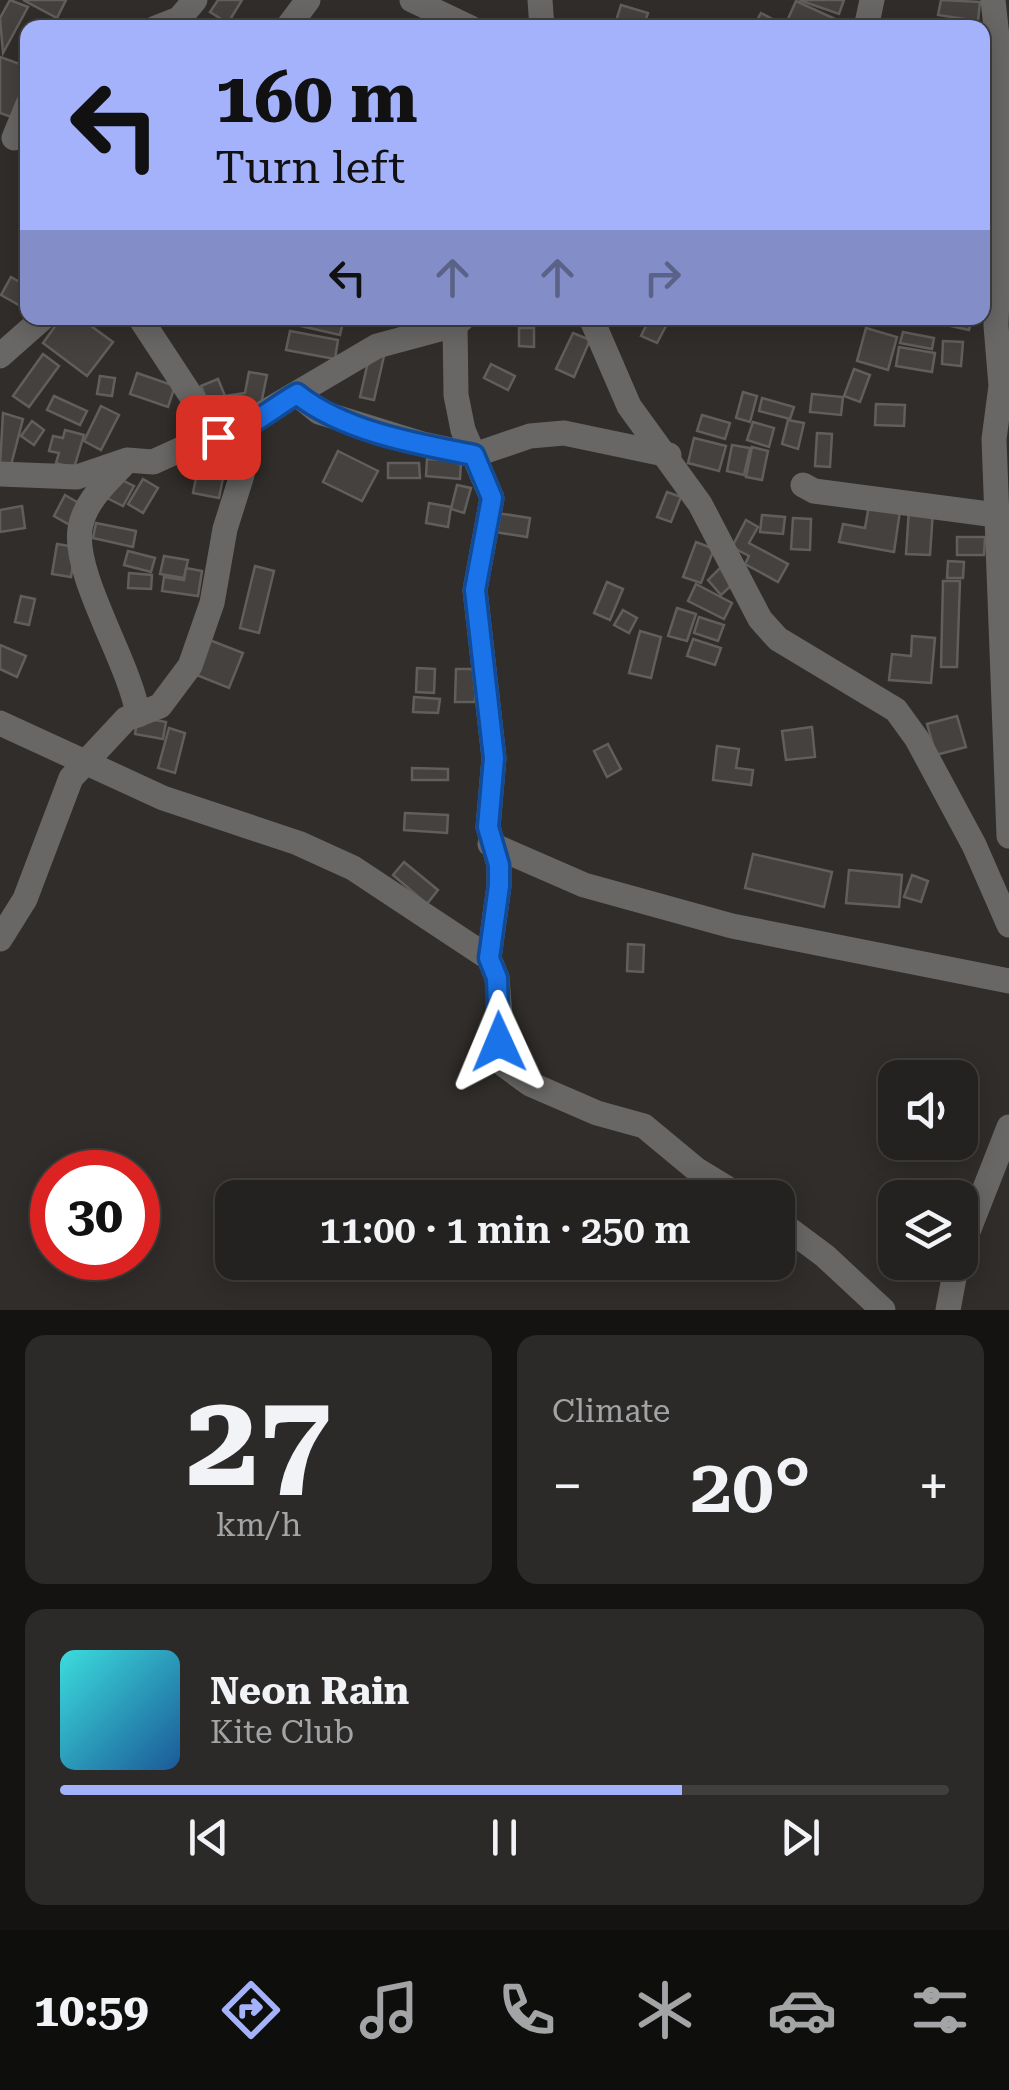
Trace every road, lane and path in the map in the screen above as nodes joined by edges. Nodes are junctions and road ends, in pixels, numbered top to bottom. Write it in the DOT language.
graph roads {
  1 [pos="195,0"];
  2 [pos="412,0"];
  3 [pos="992,0"];
  4 [pos="179,20"];
  5 [pos="454,20"];
  6 [pos="991,206"];
  7 [pos="35,325"];
  8 [pos="143,325"];
  9 [pos="446,325"];
  10 [pos="459,325"];
  11 [pos="594,325"];
  12 [pos="0,356"];
  13 [pos="1005,393"];
  14 [pos="297,394"];
  15 [pos="248,422"];
  16 [pos="218,437"];
  17 [pos="474,455"];
  18 [pos="668,455"];
  19 [pos="128,460"];
  20 [pos="0,474"];
  21 [pos="803,485"];
  22 [pos="996,515"];
  23 [pos="138,715"];
  24 [pos="0,723"];
  25 [pos="87,760"];
  26 [pos="1009,836"];
  27 [pos="490,844"];
  28 [pos="1009,925"];
  29 [pos="0,939"];
  30 [pos="489,958"];
  31 [pos="1009,982"];
  32 [pos="1009,1126"];
  33 [pos="714,1180"];
  34 [pos="978,1206"];
  35 [pos="795,1234"];
  36 [pos="954,1280"];
  37 [pos="883,1310"];
  38 [pos="948,1310"];
  1 -- 4 [label="street"];
  2 -- 5 [label="street"];
  3 -- 6 [label="street"];
  6 -- 13 [label="street"];
  7 -- 12 [label="street"];
  8 -- 16 [label="street"];
  9 -- 14 [label="street"];
  10 -- 17 [label="street"];
  11 -- 18 [label="street"];
  13 -- 22 [label="street"];
  14 -- 15 [label="street"];
  14 -- 17 [label="street"];
  15 -- 16 [label="street"];
  15 -- 23 [label="street"];
  16 -- 19 [label="street"];
  17 -- 18 [label="street"];
  17 -- 27 [label="street"];
  18 -- 28 [label="street"];
  19 -- 20 [label="street"];
  19 -- 23 [label="street"];
  21 -- 22 [label="street"];
  22 -- 26 [label="street"];
  23 -- 25 [label="street"];
  24 -- 25 [label="street"];
  25 -- 29 [label="street"];
  25 -- 30 [label="street"];
  27 -- 30 [label="street"];
  27 -- 31 [label="street"];
  30 -- 33 [label="street"];
  32 -- 34 [label="street"];
  35 -- 37 [label="street"];
  36 -- 38 [label="street"];
}
